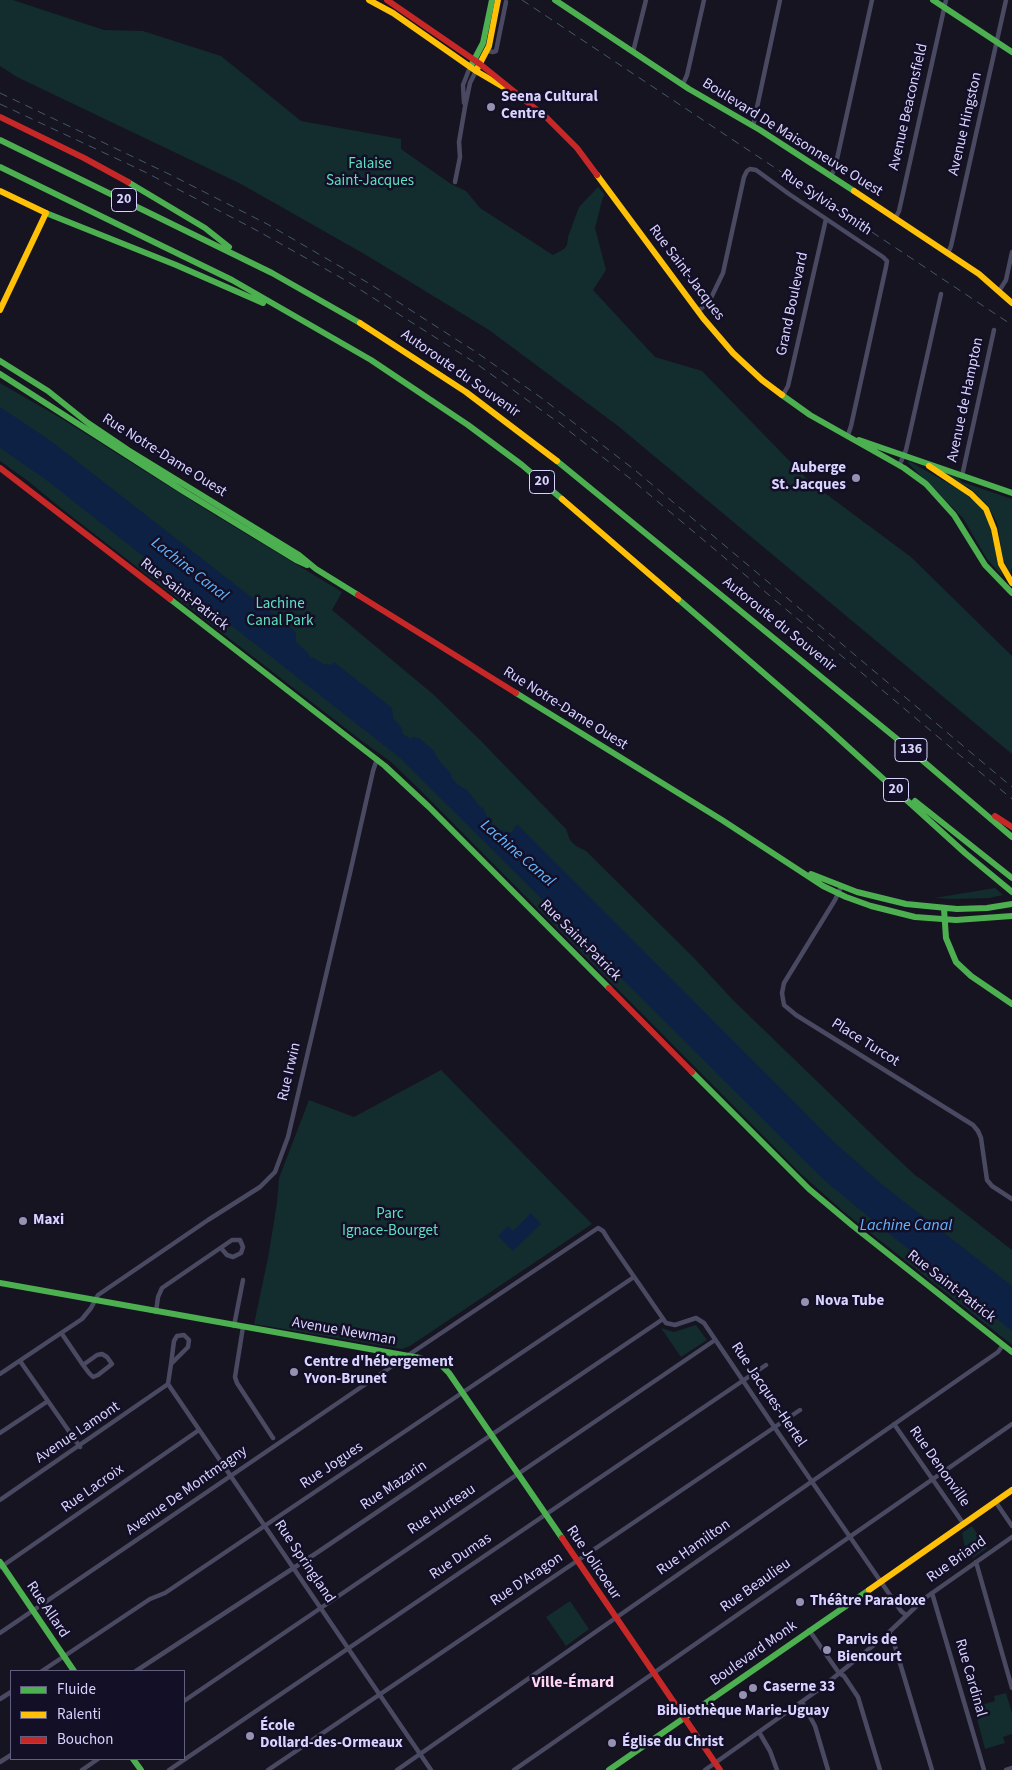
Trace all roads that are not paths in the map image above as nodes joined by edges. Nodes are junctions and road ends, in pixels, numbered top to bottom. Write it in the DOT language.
graph roads {
  1 [pos="368,0"];
  2 [pos="387,0"];
  3 [pos="492,0"];
  4 [pos="498,0"];
  5 [pos="555,0"];
  6 [pos="646,0"];
  7 [pos="704,0"];
  8 [pos="780,0"];
  9 [pos="872,0"];
  10 [pos="933,0"];
  11 [pos="1006,0"];
  12 [pos="506,2"];
  13 [pos="945,4"];
  14 [pos="997,42"];
  15 [pos="487,51"];
  16 [pos="634,52"];
  17 [pos="1012,52"];
  18 [pos="478,62"];
  19 [pos="473,69"];
  20 [pos="683,84"];
  21 [pos="520,96"];
  22 [pos="0,117"];
  23 [pos="753,126"];
  24 [pos="0,140"];
  25 [pos="0,167"];
  26 [pos="831,176"];
  27 [pos="455,182"];
  28 [pos="0,191"];
  29 [pos="46,213"];
  30 [pos="826,219"];
  31 [pos="895,219"];
  32 [pos="1012,252"];
  33 [pos="948,253"];
  34 [pos="248,261"];
  35 [pos="999,292"];
  36 [pos="941,294"];
  37 [pos="1012,304"];
  38 [pos="0,310"];
  39 [pos="698,311"];
  40 [pos="320,330"];
  41 [pos="994,330"];
  42 [pos="0,361"];
  43 [pos="0,374"];
  44 [pos="783,395"];
  45 [pos="848,435"];
  46 [pos="856,439"];
  47 [pos="904,456"];
  48 [pos="924,463"];
  49 [pos="899,466"];
  50 [pos="0,468"];
  51 [pos="962,476"];
  52 [pos="1012,493"];
  53 [pos="316,570"];
  54 [pos="1011,586"];
  55 [pos="856,705"];
  56 [pos="826,727"];
  57 [pos="377,760"];
  58 [pos="966,797"];
  59 [pos="1012,827"];
  60 [pos="1012,837"];
  61 [pos="1012,878"];
  62 [pos="840,890"];
  63 [pos="1012,892"];
  64 [pos="1012,904"];
  65 [pos="944,909"];
  66 [pos="1012,916"];
  67 [pos="944,920"];
  68 [pos="1012,1004"];
  69 [pos="1012,1199"];
  70 [pos="221,1248"];
  71 [pos="634,1277"];
  72 [pos="243,1280"];
  73 [pos="0,1283"];
  74 [pos="95,1301"];
  75 [pos="156,1312"];
  76 [pos="663,1319"];
  77 [pos="234,1326"];
  78 [pos="243,1327"];
  79 [pos="62,1334"];
  80 [pos="715,1340"];
  81 [pos="1003,1345"];
  82 [pos="1012,1352"];
  83 [pos="388,1353"];
  84 [pos="406,1356"];
  85 [pos="20,1361"];
  86 [pos="171,1364"];
  87 [pos="83,1365"];
  88 [pos="766,1365"];
  89 [pos="387,1369"];
  90 [pos="446,1370"];
  91 [pos="0,1374"];
  92 [pos="743,1381"];
  93 [pos="168,1384"];
  94 [pos="462,1393"];
  95 [pos="48,1401"];
  96 [pos="800,1410"];
  97 [pos="894,1424"];
  98 [pos="1012,1424"];
  99 [pos="774,1428"];
  100 [pos="200,1430"];
  101 [pos="0,1433"];
  102 [pos="491,1436"];
  103 [pos="273,1438"];
  104 [pos="80,1447"];
  105 [pos="518,1474"];
  106 [pos="230,1476"];
  107 [pos="932,1479"];
  108 [pos="812,1482"];
  109 [pos="1012,1490"];
  110 [pos="0,1500"];
  111 [pos="995,1501"];
  112 [pos="545,1515"];
  113 [pos="963,1524"];
  114 [pos="264,1526"];
  115 [pos="1012,1526"];
  116 [pos="850,1536"];
  117 [pos="1012,1537"];
  118 [pos="576,1562"];
  119 [pos="976,1562"];
  120 [pos="1,1565"];
  121 [pos="293,1569"];
  122 [pos="881,1581"];
  123 [pos="932,1593"];
  124 [pos="320,1608"];
  125 [pos="33,1611"];
  126 [pos="906,1615"];
  127 [pos="616,1619"];
  128 [pos="810,1630"];
  129 [pos="889,1632"];
  130 [pos="0,1633"];
  131 [pos="348,1649"];
  132 [pos="64,1657"];
  133 [pos="44,1670"];
  134 [pos="73,1670"];
  135 [pos="138,1670"];
  136 [pos="653,1673"];
  137 [pos="840,1673"];
  138 [pos="1012,1688"];
  139 [pos="379,1695"];
  140 [pos="185,1700"];
  141 [pos="802,1702"];
  142 [pos="684,1718"];
  143 [pos="759,1732"];
  144 [pos="420,1754"];
  145 [pos="185,1759"];
  146 [pos="97,1760"];
  147 [pos="184,1760"];
  148 [pos="715,1763"];
  149 [pos="1012,1768"];
  150 [pos="82,1770"];
  151 [pos="169,1770"];
  152 [pos="268,1770"];
  153 [pos="397,1770"];
  154 [pos="430,1770"];
  155 [pos="514,1770"];
  156 [pos="609,1770"];
  157 [pos="705,1770"];
  158 [pos="720,1770"];
  159 [pos="777,1770"];
  160 [pos="828,1770"];
  161 [pos="880,1770"];
  162 [pos="932,1770"];
  163 [pos="984,1770"];
  164 [pos="1006,1770"];
  1 -- 19 [label="main road, Rue Saint-Jacques"];
  2 -- 18 [label="main road, Rue Saint-Jacques"];
  3 -- 18 [label="main road"];
  4 -- 15 [label="main road"];
  5 -- 16 [label="main road, Boulevard De Maisonneuve Ouest"];
  6 -- 16 [label="street"];
  7 -- 20 [label="street"];
  8 -- 23 [label="street"];
  9 -- 26 [label="street"];
  10 -- 13 [label="main road"];
  11 -- 14 [label="street, Avenue Hingston"];
  12 -- 15 [label="street"];
  13 -- 14 [label="main road"];
  13 -- 31 [label="street, Avenue Beaconsfield"];
  14 -- 17 [label="main road"];
  14 -- 33 [label="street, Avenue Hingston"];
  15 -- 18 [label="main road"];
  16 -- 20 [label="main road, Boulevard De Maisonneuve Ouest"];
  18 -- 19 [label="main road"];
  18 -- 21 [label="main road, Rue Saint-Jacques"];
  19 -- 21 [label="main road, Rue Saint-Jacques"];
  19 -- 27 [label="street"];
  20 -- 23 [label="main road, Boulevard De Maisonneuve Ouest"];
  21 -- 39 [label="main road, Rue Saint-Jacques"];
  22 -- 34 [label="main road"];
  23 -- 26 [label="main road, Boulevard De Maisonneuve Ouest"];
  24 -- 34 [label="main road, Autoroute du Souvenir / 20"];
  25 -- 40 [label="main road, 20"];
  26 -- 31 [label="main road, Boulevard De Maisonneuve Ouest"];
  28 -- 29 [label="main road"];
  29 -- 38 [label="main road"];
  29 -- 40 [label="main road"];
  30 -- 39 [label="street, Rue Sylvia-Smith"];
  30 -- 44 [label="street, Grand Boulevard"];
  30 -- 45 [label="street, Rue Sylvia-Smith"];
  31 -- 33 [label="main road, Boulevard De Maisonneuve Ouest"];
  32 -- 35 [label="street"];
  33 -- 35 [label="main road, Boulevard De Maisonneuve Ouest"];
  34 -- 55 [label="main road, Autoroute du Souvenir / 20"];
  35 -- 37 [label="main road, Boulevard De Maisonneuve Ouest"];
  36 -- 47 [label="street"];
  39 -- 44 [label="main road, Rue Saint-Jacques"];
  40 -- 56 [label="main road, 20"];
  41 -- 51 [label="street, Avenue de Hampton"];
  42 -- 53 [label="main road, Rue Notre-Dame Ouest"];
  43 -- 53 [label="main road, Rue Notre-Dame Ouest"];
  44 -- 45 [label="main road, Rue Saint-Jacques"];
  45 -- 46 [label="main road, Rue Saint-Jacques"];
  46 -- 47 [label="main road, Rue Saint-Jacques"];
  46 -- 49 [label="main road, Rue Saint-Jacques"];
  47 -- 48 [label="main road, Rue Saint-Jacques"];
  47 -- 49 [label="street"];
  48 -- 51 [label="main road"];
  48 -- 54 [label="main road, Rue Saint-Jacques"];
  49 -- 54 [label="main road, Rue Saint-Jacques"];
  50 -- 57 [label="main road, Rue Saint-Patrick"];
  51 -- 52 [label="main road"];
  53 -- 62 [label="main road, Rue Notre-Dame Ouest"];
  55 -- 58 [label="main road, 136"];
  56 -- 61 [label="main road, 136"];
  56 -- 63 [label="main road, 20"];
  57 -- 74 [label="street, Rue Irwin"];
  57 -- 81 [label="main road, Rue Saint-Patrick"];
  58 -- 59 [label="main road"];
  58 -- 60 [label="main road, 136"];
  62 -- 65 [label="main road, Rue Notre-Dame Ouest"];
  62 -- 67 [label="main road, Rue Notre-Dame Ouest"];
  62 -- 69 [label="street, Place Turcot"];
  64 -- 65 [label="main road, Rue Notre-Dame Ouest"];
  65 -- 67 [label="main road"];
  66 -- 67 [label="main road, Rue Notre-Dame Ouest"];
  67 -- 68 [label="main road"];
  70 -- 70 [label="street"];
  70 -- 75 [label="street"];
  71 -- 76 [label="street"];
  71 -- 84 [label="street, Avenue De Montmagny"];
  71 -- 94 [label="street, Rue Jogues"];
  72 -- 77 [label="street"];
  73 -- 74 [label="main road, Avenue Newman"];
  74 -- 75 [label="main road, Avenue Newman"];
  74 -- 79 [label="street, Rue Irwin"];
  75 -- 77 [label="main road, Avenue Newman"];
  76 -- 80 [label="street, Rue Jacques-Hertel"];
  76 -- 102 [label="street, Rue Mazarin"];
  77 -- 78 [label="main road, Avenue Newman"];
  78 -- 83 [label="main road, Avenue Newman"];
  78 -- 103 [label="street"];
  79 -- 85 [label="street, Rue Irwin"];
  79 -- 87 [label="street"];
  80 -- 92 [label="street, Rue Jacques-Hertel"];
  80 -- 105 [label="street, Rue Hurteau"];
  81 -- 82 [label="main road, Rue Saint-Patrick"];
  81 -- 97 [label="street, Rue Hamilton"];
  83 -- 84 [label="main road, Avenue Newman"];
  83 -- 89 [label="street"];
  84 -- 89 [label="street, Avenue De Montmagny"];
  84 -- 90 [label="main road, Avenue Newman"];
  85 -- 91 [label="street, Rue Irwin"];
  85 -- 95 [label="street"];
  86 -- 86 [label="street"];
  86 -- 93 [label="street"];
  87 -- 87 [label="street"];
  88 -- 92 [label="street, Rue Dumas"];
  89 -- 106 [label="street, Avenue De Montmagny"];
  90 -- 94 [label="main road, Rue Jolicoeur"];
  92 -- 99 [label="street, Rue Jacques-Hertel"];
  92 -- 112 [label="street, Rue Dumas"];
  93 -- 100 [label="street, Rue Springland"];
  93 -- 104 [label="street, Avenue Lamont"];
  94 -- 102 [label="main road, Rue Jolicoeur"];
  94 -- 114 [label="street, Rue Jogues"];
  95 -- 101 [label="street"];
  95 -- 104 [label="street"];
  96 -- 99 [label="street, Rue D'Aragon"];
  97 -- 107 [label="street, Rue Denonville"];
  97 -- 108 [label="street, Rue Hamilton"];
  98 -- 107 [label="street, Rue Beaulieu"];
  99 -- 108 [label="street, Rue Jacques-Hertel"];
  99 -- 118 [label="street, Rue D'Aragon"];
  100 -- 106 [label="street, Rue Springland"];
  100 -- 120 [label="street, Rue Lacroix"];
  102 -- 105 [label="main road, Rue Jolicoeur"];
  102 -- 121 [label="street, Rue Mazarin"];
  104 -- 110 [label="street, Avenue Lamont"];
  105 -- 112 [label="main road, Rue Jolicoeur"];
  105 -- 124 [label="street, Rue Hurteau"];
  106 -- 114 [label="street, Rue Springland"];
  106 -- 125 [label="street, Avenue De Montmagny"];
  107 -- 113 [label="street, Rue Denonville"];
  107 -- 116 [label="street, Rue Beaulieu"];
  108 -- 116 [label="street, Rue Jacques-Hertel"];
  108 -- 127 [label="street, Rue Hamilton"];
  109 -- 111 [label="main road, Boulevard Monk"];
  111 -- 113 [label="main road, Boulevard Monk"];
  111 -- 115 [label="street"];
  112 -- 118 [label="main road, Rue Jolicoeur"];
  112 -- 131 [label="street, Rue Dumas"];
  113 -- 122 [label="main road, Boulevard Monk"];
  114 -- 121 [label="street, Rue Springland"];
  114 -- 132 [label="street, Rue Jogues"];
  116 -- 122 [label="street, Rue Jacques-Hertel"];
  116 -- 136 [label="street, Rue Beaulieu"];
  117 -- 119 [label="street, Rue Briand"];
  118 -- 127 [label="main road, Rue Jolicoeur"];
  118 -- 139 [label="street, Rue D'Aragon"];
  119 -- 123 [label="street, Rue Briand"];
  119 -- 138 [label="street"];
  120 -- 125 [label="main road, Rue Allard"];
  121 -- 124 [label="street, Rue Springland"];
  121 -- 135 [label="street, Rue Mazarin"];
  122 -- 126 [label="street, Rue Jacques-Hertel"];
  122 -- 128 [label="main road, Boulevard Monk"];
  123 -- 126 [label="street, Rue Briand"];
  123 -- 163 [label="street, Rue Cardinal"];
  124 -- 131 [label="street, Rue Springland"];
  124 -- 140 [label="street, Rue Hurteau"];
  125 -- 130 [label="street, Avenue De Montmagny"];
  125 -- 132 [label="main road, Rue Allard"];
  126 -- 129 [label="street, Rue Briand"];
  127 -- 136 [label="main road, Rue Jolicoeur"];
  127 -- 144 [label="street, Rue Hamilton"];
  128 -- 137 [label="street"];
  128 -- 142 [label="main road, Boulevard Monk"];
  129 -- 137 [label="street, Rue Briand"];
  129 -- 162 [label="street"];
  131 -- 139 [label="street, Rue Springland"];
  131 -- 145 [label="street, Rue Dumas"];
  132 -- 133 [label="street, Rue Jogues"];
  132 -- 134 [label="main road, Rue Allard"];
  136 -- 142 [label="main road, Rue Jolicoeur"];
  136 -- 155 [label="street, Rue Beaulieu"];
  137 -- 141 [label="street, Rue Briand"];
  137 -- 161 [label="street"];
  139 -- 144 [label="street, Rue Springland"];
  139 -- 152 [label="street, Rue D'Aragon"];
  141 -- 143 [label="street, Rue Briand"];
  141 -- 160 [label="street"];
  142 -- 148 [label="main road, Rue Jolicoeur"];
  142 -- 156 [label="main road, Boulevard Monk"];
  143 -- 148 [label="street, Rue Briand"];
  143 -- 159 [label="street"];
  144 -- 153 [label="street, Rue Hamilton"];
  144 -- 154 [label="street, Rue Springland"];
  146 -- 150 [label="street"];
  147 -- 151 [label="street, Rue Dumas"];
  148 -- 157 [label="street, Rue Briand"];
  148 -- 158 [label="main road, Rue Jolicoeur"];
  149 -- 164 [label="street"];
}
